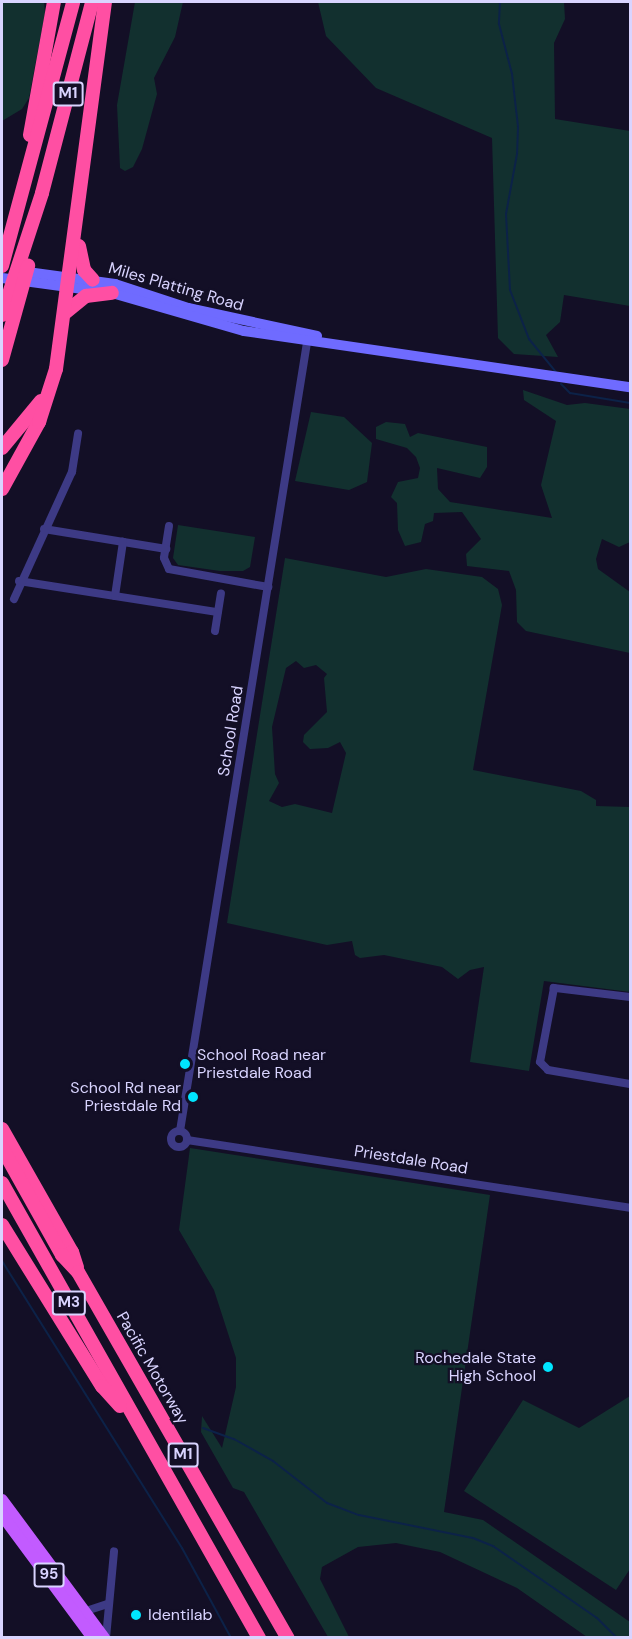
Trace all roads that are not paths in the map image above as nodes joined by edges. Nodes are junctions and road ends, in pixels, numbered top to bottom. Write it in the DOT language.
graph roads {
  1 [pos="54,2"];
  2 [pos="73,2"];
  3 [pos="92,2"];
  4 [pos="105,2"];
  5 [pos="33,152"];
  6 [pos="42,193"];
  7 [pos="77,235"];
  8 [pos="2,267"];
  9 [pos="2,278"];
  10 [pos="43,279"];
  11 [pos="93,280"];
  12 [pos="70,282"];
  13 [pos="112,293"];
  14 [pos="66,312"];
  15 [pos="2,315"];
  16 [pos="308,338"];
  17 [pos="2,360"];
  18 [pos="52,385"];
  19 [pos="630,387"];
  20 [pos="78,433"];
  21 [pos="2,448"];
  22 [pos="2,489"];
  23 [pos="169,526"];
  24 [pos="44,529"];
  25 [pos="123,542"];
  26 [pos="166,549"];
  27 [pos="19,581"];
  28 [pos="268,587"];
  29 [pos="221,593"];
  30 [pos="115,596"];
  31 [pos="14,599"];
  32 [pos="218,612"];
  33 [pos="215,631"];
  34 [pos="630,997"];
  35 [pos="630,1084"];
  36 [pos="2,1129"];
  37 [pos="180,1131"];
  38 [pos="187,1140"];
  39 [pos="2,1148"];
  40 [pos="2,1183"];
  41 [pos="630,1208"];
  42 [pos="2,1225"];
  43 [pos="78,1272"];
  44 [pos="136,1423"];
  45 [pos="2,1500"];
  46 [pos="2,1515"];
  47 [pos="114,1551"];
  48 [pos="108,1604"];
  49 [pos="86,1611"];
  50 [pos="93,1638"];
  51 [pos="105,1638"];
  52 [pos="259,1638"];
  53 [pos="288,1638"];
  1 -- 5 [label="highway"];
  2 -- 5 [label="highway, M1"];
  3 -- 6 [label="highway, M1"];
  4 -- 7 [label="highway"];
  5 -- 8 [label="highway, M1"];
  6 -- 15 [label="highway"];
  6 -- 17 [label="highway, M1"];
  7 -- 11 [label="highway"];
  7 -- 12 [label="highway"];
  8 -- 10 [label="main road, Miles Platting Road"];
  9 -- 10 [label="main road, Miles Platting Road"];
  10 -- 12 [label="main road, Miles Platting Road"];
  11 -- 12 [label="main road, Miles Platting Road"];
  11 -- 16 [label="main road, Miles Platting Road"];
  12 -- 13 [label="main road, Miles Platting Road"];
  12 -- 14 [label="highway"];
  13 -- 14 [label="highway"];
  13 -- 16 [label="main road, Miles Platting Road"];
  14 -- 18 [label="highway"];
  16 -- 19 [label="main road, Miles Platting Road"];
  16 -- 28 [label="street, School Road"];
  18 -- 21 [label="highway"];
  18 -- 22 [label="highway"];
  20 -- 24 [label="street"];
  23 -- 26 [label="street"];
  24 -- 25 [label="street"];
  24 -- 27 [label="street"];
  25 -- 26 [label="street"];
  25 -- 30 [label="street"];
  26 -- 28 [label="street"];
  27 -- 30 [label="street"];
  27 -- 31 [label="street"];
  28 -- 37 [label="street, School Road"];
  29 -- 32 [label="street"];
  30 -- 32 [label="street"];
  32 -- 33 [label="street"];
  34 -- 35 [label="street"];
  36 -- 43 [label="highway, M1"];
  37 -- 38 [label="street"];
  37 -- 38 [label="street, School Road"];
  38 -- 41 [label="street, Priestdale Road"];
  39 -- 43 [label="highway, Pacific Motorway / M3"];
  40 -- 44 [label="highway, M3"];
  42 -- 44 [label="highway, M1"];
  43 -- 53 [label="highway, Pacific Motorway / M1"];
  44 -- 52 [label="highway, M1"];
  45 -- 49 [label="main road, 95"];
  46 -- 50 [label="main road, 95"];
  47 -- 48 [label="street"];
  48 -- 49 [label="street"];
  48 -- 51 [label="street"];
  49 -- 51 [label="main road, 95"];
}
